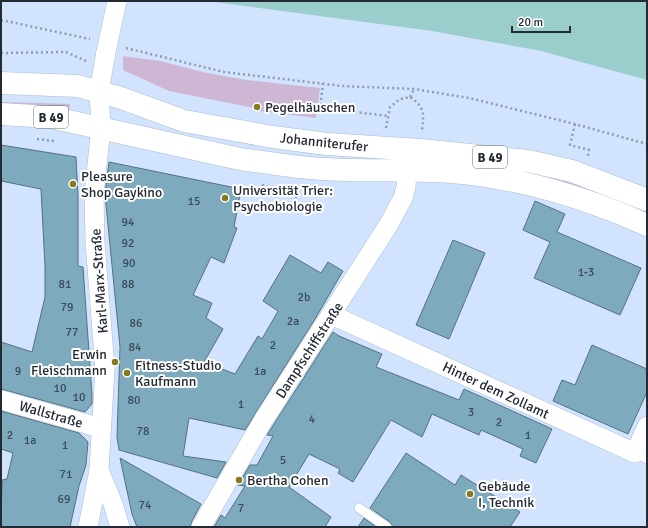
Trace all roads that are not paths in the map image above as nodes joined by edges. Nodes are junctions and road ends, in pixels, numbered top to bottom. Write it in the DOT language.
graph roads {
  1 [pos="117,1"];
  2 [pos="1,83"];
  3 [pos="99,92"];
  4 [pos="1,114"];
  5 [pos="101,127"];
  6 [pos="388,140"];
  7 [pos="407,170"];
  8 [pos="647,200"];
  9 [pos="647,225"];
  10 [pos="332,315"];
  11 [pos="1,400"];
  12 [pos="647,426"];
  13 [pos="101,428"];
  14 [pos="643,455"];
  15 [pos="99,470"];
  16 [pos="359,508"];
  17 [pos="88,527"];
  18 [pos="120,527"];
  19 [pos="201,527"];
  20 [pos="387,527"];
  1 -- 3 [label="street, Karl-Marx-Straße, bridge"];
  2 -- 3 [label="main road, Johanniterufer / B 49"];
  3 -- 5 [label="street, Karl-Marx-Straße"];
  3 -- 6 [label="main road, Johanniterufer / B 49"];
  4 -- 5 [label="main road, Johanniterufer / B 49"];
  5 -- 7 [label="main road, Johanniterufer / B 49"];
  5 -- 13 [label="street, Karl-Marx-Straße"];
  6 -- 7 [label="main road"];
  6 -- 8 [label="main road, Johanniterufer / B 49"];
  7 -- 9 [label="main road, Johanniterufer / B 49"];
  7 -- 10 [label="street, Dampfschiffstraße"];
  10 -- 14 [label="street, Hinter dem Zollamt"];
  10 -- 19 [label="street, Dampfschiffstraße"];
  11 -- 13 [label="street, Wallstraße"];
  12 -- 14 [label="street, Hinter dem Zollamt"];
  13 -- 15 [label="street, Karl-Marx-Straße"];
  15 -- 17 [label="street, Karl-Marx-Straße"];
  15 -- 18 [label="street, Karl-Marx-Straße"];
  16 -- 20 [label="lane"];
}
